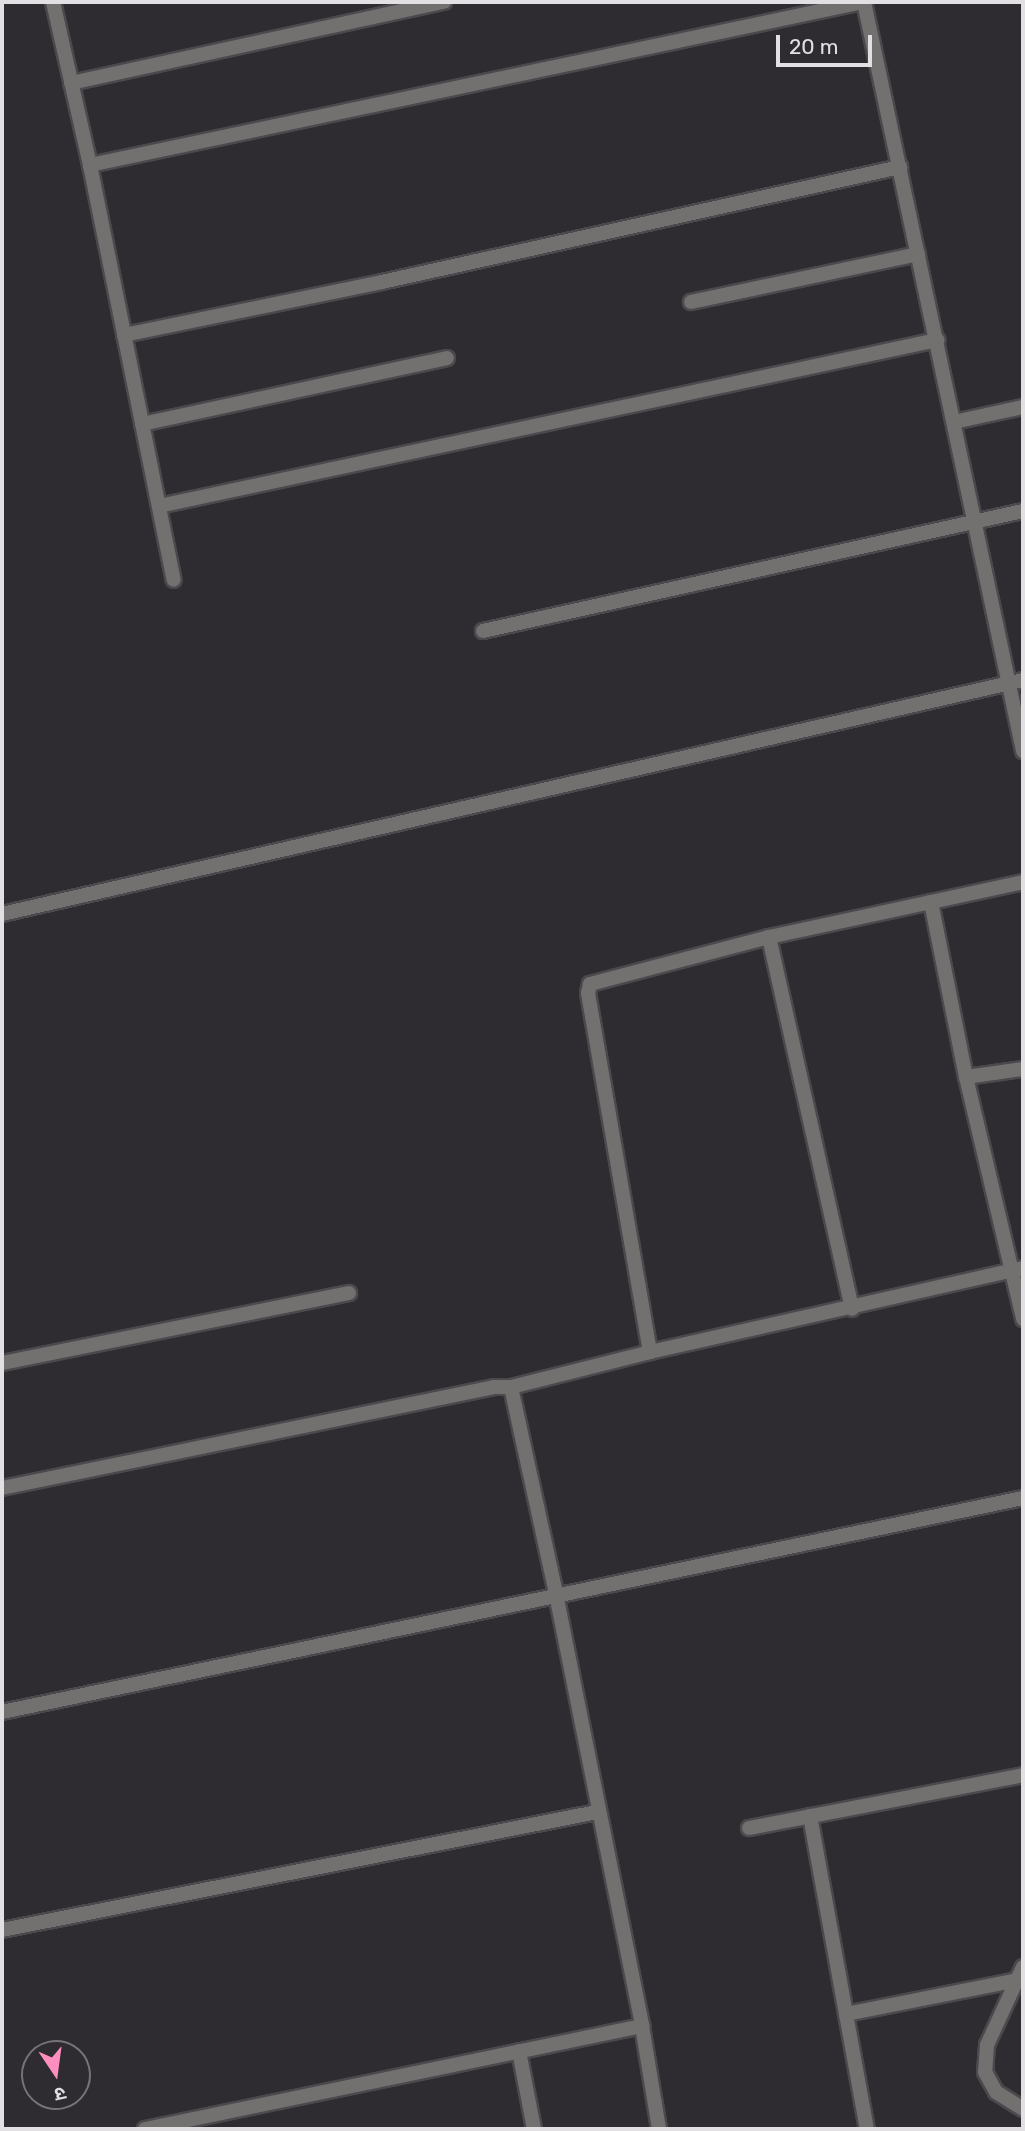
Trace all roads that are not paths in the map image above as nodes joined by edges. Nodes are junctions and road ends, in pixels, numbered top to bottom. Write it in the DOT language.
graph roads {
  1 [pos="53,2"];
  2 [pos="444,2"];
  3 [pos="864,2"];
  4 [pos="71,83"];
  5 [pos="90,165"];
  6 [pos="900,167"];
  7 [pos="918,254"];
  8 [pos="691,302"];
  9 [pos="124,335"];
  10 [pos="937,340"];
  11 [pos="447,358"];
  12 [pos="1023,407"];
  13 [pos="954,422"];
  14 [pos="142,425"];
  15 [pos="159,506"];
  16 [pos="1023,511"];
  17 [pos="974,522"];
  18 [pos="174,580"];
  19 [pos="483,631"];
  20 [pos="1016,681"];
  21 [pos="1023,751"];
  22 [pos="1023,882"];
  23 [pos="931,902"];
  24 [pos="2,914"];
  25 [pos="769,937"];
  26 [pos="1023,1069"];
  27 [pos="966,1077"];
  28 [pos="1019,1269"];
  29 [pos="349,1293"];
  30 [pos="852,1309"];
  31 [pos="1023,1319"];
  32 [pos="650,1353"];
  33 [pos="2,1363"];
  34 [pos="511,1387"];
  35 [pos="2,1488"];
  36 [pos="1023,1498"];
  37 [pos="556,1594"];
  38 [pos="2,1712"];
  39 [pos="1023,1775"];
  40 [pos="597,1812"];
  41 [pos="810,1816"];
  42 [pos="749,1828"];
  43 [pos="2,1930"];
  44 [pos="1020,1973"];
  45 [pos="846,2014"];
  46 [pos="642,2026"];
  47 [pos="519,2051"];
  48 [pos="1023,2109"];
  49 [pos="145,2129"];
  50 [pos="534,2129"];
  51 [pos="659,2129"];
  52 [pos="867,2129"];
  1 -- 4 [label="street"];
  2 -- 4 [label="street"];
  3 -- 5 [label="street"];
  3 -- 6 [label="street"];
  4 -- 5 [label="street"];
  5 -- 9 [label="street"];
  6 -- 7 [label="street"];
  6 -- 9 [label="street"];
  7 -- 8 [label="street"];
  7 -- 10 [label="street"];
  9 -- 14 [label="street"];
  10 -- 13 [label="street"];
  10 -- 15 [label="street"];
  11 -- 14 [label="street"];
  12 -- 13 [label="street"];
  13 -- 17 [label="street"];
  14 -- 15 [label="street"];
  15 -- 18 [label="street"];
  16 -- 17 [label="street"];
  17 -- 19 [label="street"];
  17 -- 20 [label="street"];
  20 -- 21 [label="street"];
  20 -- 24 [label="street"];
  22 -- 23 [label="street"];
  23 -- 25 [label="street"];
  23 -- 27 [label="street"];
  25 -- 30 [label="street"];
  25 -- 32 [label="street"];
  26 -- 27 [label="street"];
  27 -- 28 [label="street"];
  28 -- 30 [label="street"];
  28 -- 31 [label="street"];
  29 -- 33 [label="street"];
  30 -- 32 [label="street"];
  32 -- 34 [label="street"];
  34 -- 35 [label="street"];
  34 -- 37 [label="street"];
  36 -- 37 [label="street"];
  37 -- 38 [label="street"];
  37 -- 40 [label="street"];
  39 -- 41 [label="street"];
  40 -- 43 [label="street"];
  40 -- 46 [label="street"];
  41 -- 42 [label="street"];
  41 -- 45 [label="street"];
  44 -- 45 [label="street"];
  44 -- 48 [label="street"];
  45 -- 52 [label="street"];
  46 -- 47 [label="street"];
  46 -- 51 [label="street"];
  47 -- 49 [label="street"];
  47 -- 50 [label="street"];
}
